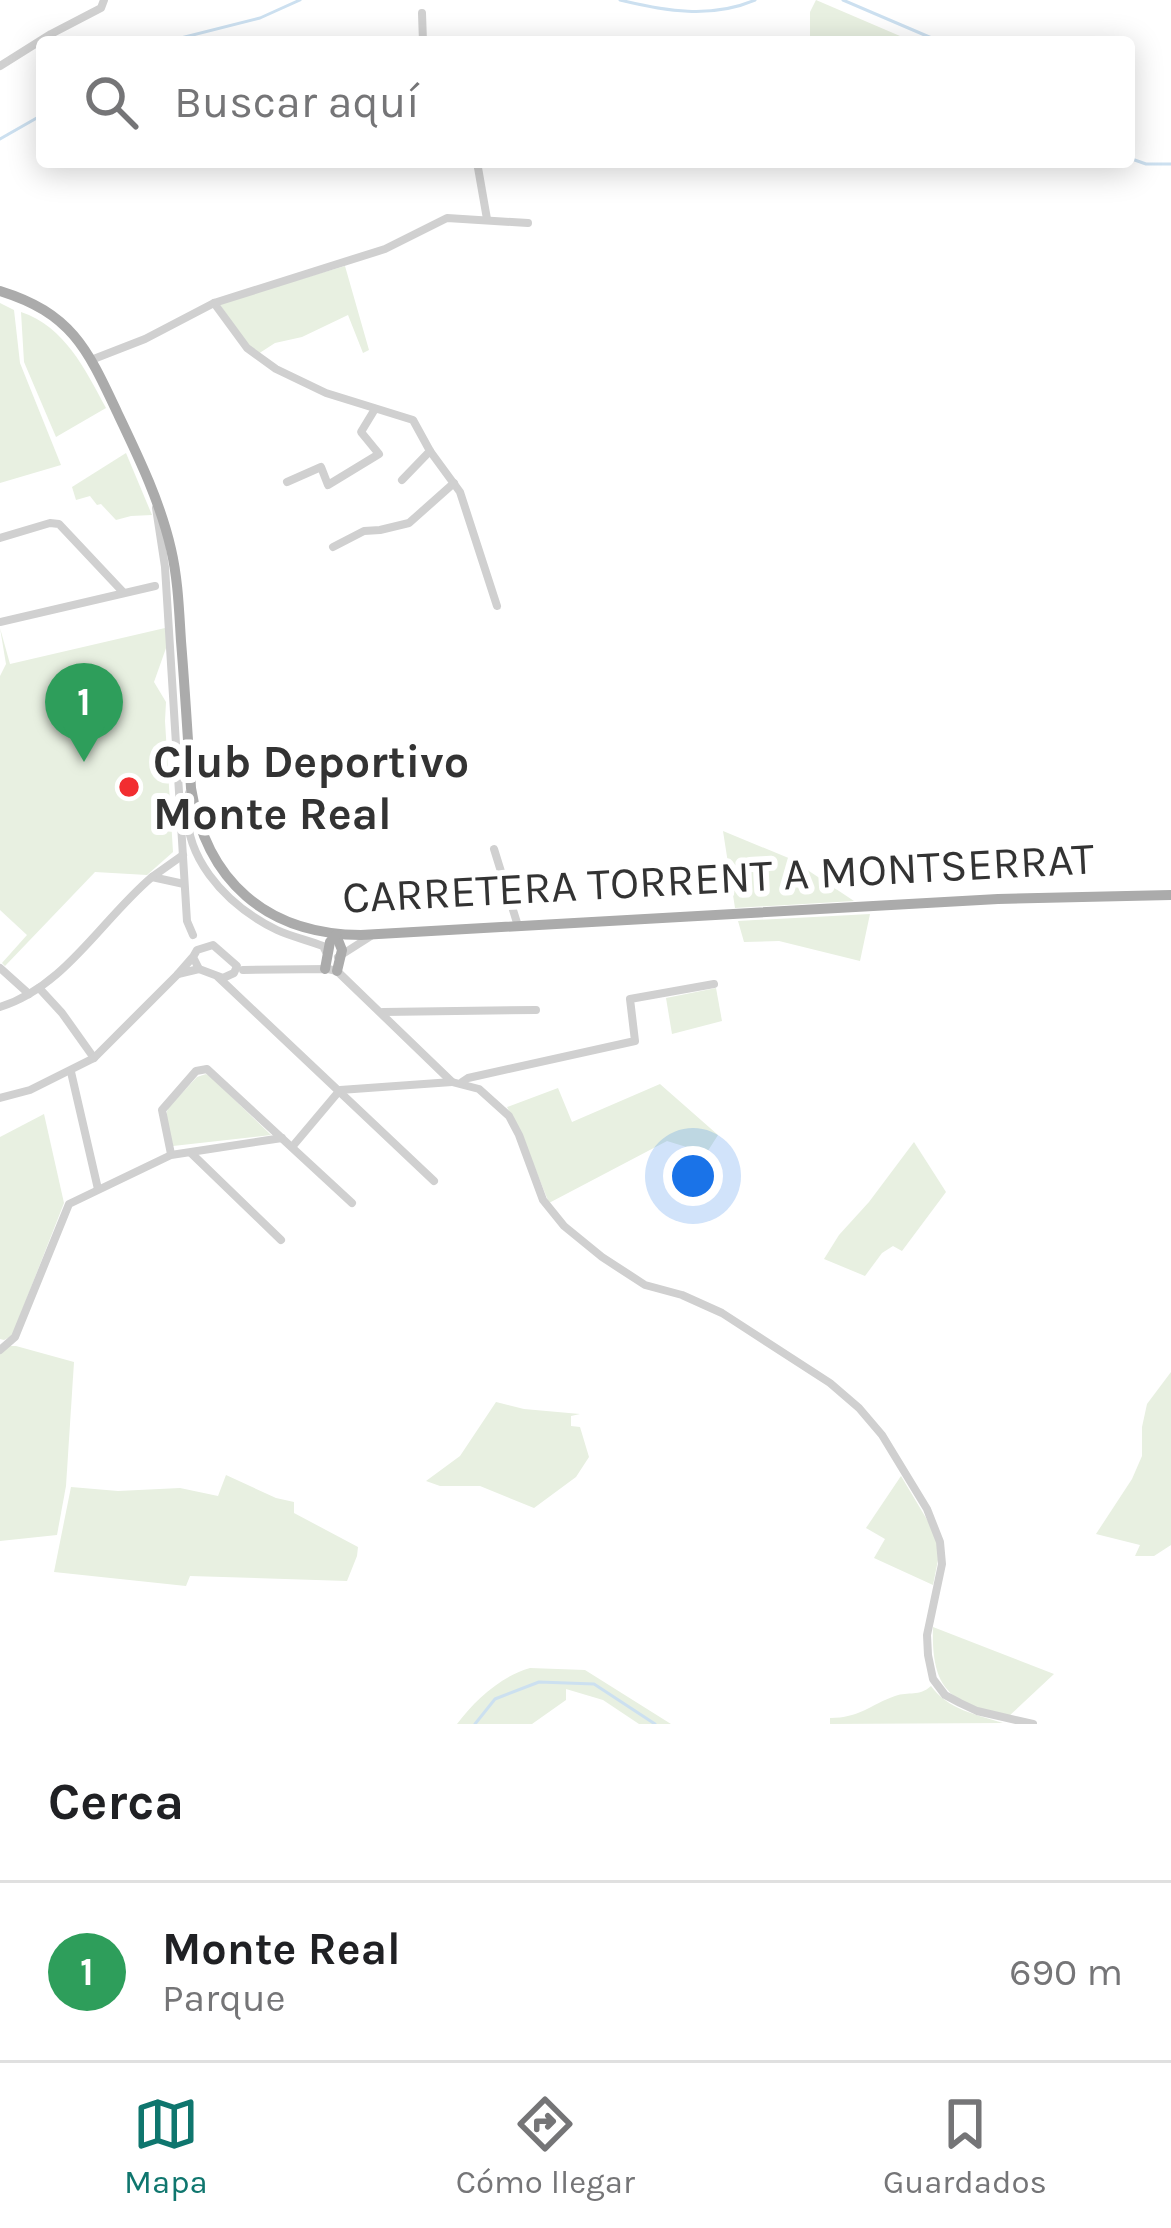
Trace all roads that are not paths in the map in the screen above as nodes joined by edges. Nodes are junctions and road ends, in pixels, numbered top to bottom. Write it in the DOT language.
graph roads {
  1 [pos="104,0"];
  2 [pos="422,13"];
  3 [pos="48,36"];
  4 [pos="423,36"];
  5 [pos="36,43"];
  6 [pos="0,66"];
  7 [pos="478,168"];
  8 [pos="488,219"];
  9 [pos="528,223"];
  10 [pos="0,291"];
  11 [pos="214,303"];
  12 [pos="91,360"];
  13 [pos="376,409"];
  14 [pos="430,451"];
  15 [pos="402,480"];
  16 [pos="286,482"];
  17 [pos="454,483"];
  18 [pos="156,499"];
  19 [pos="0,538"];
  20 [pos="333,547"];
  21 [pos="166,577"];
  22 [pos="155,586"];
  23 [pos="167,590"];
  24 [pos="124,593"];
  25 [pos="497,606"];
  26 [pos="0,622"];
  27 [pos="191,786"];
  28 [pos="494,850"];
  29 [pos="183,855"];
  30 [pos="152,878"];
  31 [pos="184,884"];
  32 [pos="1171,895"];
  33 [pos="518,927"];
  34 [pos="194,935"];
  35 [pos="336,935"];
  36 [pos="374,935"];
  37 [pos="208,946"];
  38 [pos="195,953"];
  39 [pos="327,954"];
  40 [pos="341,955"];
  41 [pos="0,968"];
  42 [pos="199,969"];
  43 [pos="330,970"];
  44 [pos="232,972"];
  45 [pos="178,974"];
  46 [pos="714,984"];
  47 [pos="39,988"];
  48 [pos="29,994"];
  49 [pos="0,1007"];
  50 [pos="536,1010"];
  51 [pos="381,1012"];
  52 [pos="94,1058"];
  53 [pos="71,1072"];
  54 [pos="456,1082"];
  55 [pos="340,1090"];
  56 [pos="0,1098"];
  57 [pos="282,1138"];
  58 [pos="292,1147"];
  59 [pos="190,1152"];
  60 [pos="171,1155"];
  61 [pos="434,1181"];
  62 [pos="98,1189"];
  63 [pos="352,1202"];
  64 [pos="280,1240"];
  65 [pos="3,1346"];
  66 [pos="1033,1724"];
  1 -- 3 [label="street"];
  2 -- 4 [label="street"];
  5 -- 6 [label="street"];
  7 -- 8 [label="street"];
  8 -- 9 [label="street"];
  8 -- 11 [label="street"];
  10 -- 12 [label="main road, CARRETERA TORRENT A MONTSERRAT"];
  11 -- 12 [label="street"];
  11 -- 13 [label="street"];
  12 -- 18 [label="main road, CARRETERA TORRENT A MONTSERRAT"];
  13 -- 14 [label="street"];
  13 -- 16 [label="street"];
  14 -- 15 [label="street"];
  14 -- 17 [label="street"];
  17 -- 20 [label="street"];
  17 -- 25 [label="street"];
  18 -- 21 [label="street"];
  18 -- 27 [label="main road, CARRETERA TORRENT A MONTSERRAT"];
  19 -- 24 [label="street"];
  21 -- 22 [label="street"];
  21 -- 23 [label="street"];
  22 -- 23 [label="street"];
  22 -- 24 [label="street"];
  23 -- 29 [label="street"];
  24 -- 26 [label="street"];
  27 -- 35 [label="main road, CARRETERA TORRENT A MONTSERRAT"];
  27 -- 39 [label="street"];
  28 -- 33 [label="street"];
  29 -- 30 [label="street"];
  29 -- 31 [label="street"];
  30 -- 31 [label="street"];
  30 -- 47 [label="street"];
  31 -- 34 [label="street"];
  32 -- 33 [label="main road, CARRETERA TORRENT A MONTSERRAT"];
  33 -- 36 [label="main road, CARRETERA TORRENT A MONTSERRAT"];
  34 -- 37 [label="street"];
  34 -- 38 [label="street"];
  35 -- 36 [label="main road, CARRETERA TORRENT A MONTSERRAT"];
  35 -- 39 [label="main road"];
  35 -- 40 [label="main road"];
  36 -- 40 [label="street"];
  37 -- 38 [label="street"];
  37 -- 44 [label="street"];
  38 -- 42 [label="street"];
  38 -- 45 [label="street"];
  39 -- 40 [label="street"];
  39 -- 43 [label="main road"];
  40 -- 43 [label="main road"];
  41 -- 48 [label="street"];
  42 -- 44 [label="street"];
  42 -- 45 [label="street"];
  43 -- 44 [label="street"];
  43 -- 51 [label="street"];
  44 -- 55 [label="street"];
  45 -- 52 [label="street"];
  46 -- 54 [label="street"];
  47 -- 48 [label="street"];
  47 -- 52 [label="street"];
  48 -- 49 [label="street"];
  50 -- 51 [label="street"];
  51 -- 54 [label="street"];
  52 -- 53 [label="street"];
  53 -- 56 [label="street"];
  53 -- 62 [label="street"];
  54 -- 55 [label="street"];
  54 -- 66 [label="street"];
  55 -- 58 [label="street"];
  55 -- 61 [label="street"];
  57 -- 58 [label="street"];
  57 -- 59 [label="street"];
  57 -- 60 [label="street"];
  58 -- 63 [label="street"];
  59 -- 60 [label="street"];
  59 -- 64 [label="street"];
  60 -- 62 [label="street"];
  62 -- 65 [label="street"];
}
